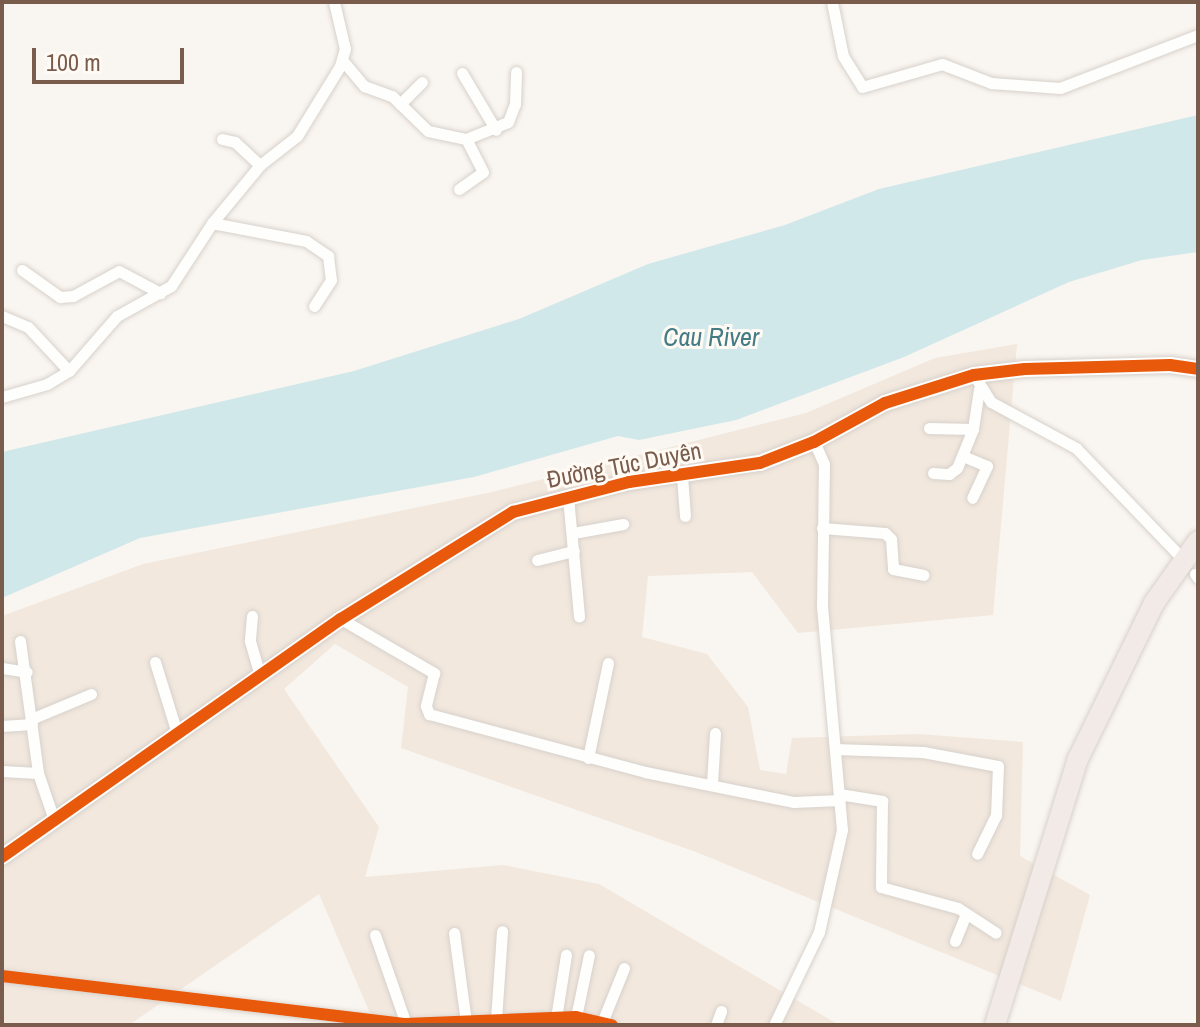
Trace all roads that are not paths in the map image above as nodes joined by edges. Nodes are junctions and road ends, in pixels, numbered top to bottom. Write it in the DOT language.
graph roads {
  1 [pos="334,2"];
  2 [pos="832,2"];
  3 [pos="1198,35"];
  4 [pos="343,61"];
  5 [pos="516,72"];
  6 [pos="462,73"];
  7 [pos="422,82"];
  8 [pos="400,104"];
  9 [pos="496,130"];
  10 [pos="222,139"];
  11 [pos="466,139"];
  12 [pos="260,165"];
  13 [pos="459,189"];
  14 [pos="212,223"];
  15 [pos="22,270"];
  16 [pos="160,293"];
  17 [pos="314,306"];
  18 [pos="2,316"];
  19 [pos="1198,369"];
  20 [pos="69,371"];
  21 [pos="977,382"];
  22 [pos="2,397"];
  23 [pos="929,428"];
  24 [pos="973,429"];
  25 [pos="814,442"];
  26 [pos="963,456"];
  27 [pos="933,473"];
  28 [pos="682,476"];
  29 [pos="568,497"];
  30 [pos="972,498"];
  31 [pos="685,516"];
  32 [pos="623,524"];
  33 [pos="822,528"];
  34 [pos="573,533"];
  35 [pos="1198,541"];
  36 [pos="574,551"];
  37 [pos="537,560"];
  38 [pos="1193,566"];
  39 [pos="923,575"];
  40 [pos="252,616"];
  41 [pos="579,616"];
  42 [pos="341,619"];
  43 [pos="20,641"];
  44 [pos="155,662"];
  45 [pos="608,663"];
  46 [pos="2,668"];
  47 [pos="27,672"];
  48 [pos="260,676"];
  49 [pos="91,694"];
  50 [pos="31,721"];
  51 [pos="2,726"];
  52 [pos="177,733"];
  53 [pos="715,733"];
  54 [pos="835,749"];
  55 [pos="588,758"];
  56 [pos="2,771"];
  57 [pos="38,773"];
  58 [pos="712,784"];
  59 [pos="840,797"];
  60 [pos="54,820"];
  61 [pos="5,851"];
  62 [pos="977,854"];
  63 [pos="966,914"];
  64 [pos="502,931"];
  65 [pos="454,933"];
  66 [pos="996,933"];
  67 [pos="375,935"];
  68 [pos="955,941"];
  69 [pos="566,955"];
  70 [pos="589,955"];
  71 [pos="624,968"];
  72 [pos="2,976"];
  73 [pos="721,1011"];
  74 [pos="576,1017"];
  75 [pos="556,1018"];
  76 [pos="496,1020"];
  77 [pos="466,1022"];
  78 [pos="608,1023"];
  79 [pos="406,1024"];
  80 [pos="716,1025"];
  81 [pos="774,1025"];
  82 [pos="995,1025"];
  83 [pos="1007,1025"];
  1 -- 4 [label="street"];
  2 -- 3 [label="street"];
  4 -- 8 [label="street"];
  4 -- 12 [label="street"];
  5 -- 9 [label="street"];
  6 -- 9 [label="street"];
  7 -- 8 [label="street"];
  8 -- 11 [label="street"];
  9 -- 11 [label="street"];
  10 -- 12 [label="street"];
  11 -- 13 [label="street"];
  12 -- 14 [label="street"];
  14 -- 16 [label="street"];
  14 -- 17 [label="street"];
  15 -- 16 [label="street"];
  16 -- 20 [label="street"];
  18 -- 20 [label="street"];
  19 -- 21 [label="street, Đường Túc Duyên"];
  20 -- 22 [label="street"];
  21 -- 24 [label="street"];
  21 -- 25 [label="street, Đường Túc Duyên"];
  21 -- 38 [label="street"];
  23 -- 24 [label="street"];
  24 -- 26 [label="street"];
  25 -- 28 [label="street, Đường Túc Duyên"];
  25 -- 33 [label="street"];
  26 -- 27 [label="street"];
  26 -- 30 [label="street"];
  28 -- 29 [label="street, Đường Túc Duyên"];
  28 -- 31 [label="street"];
  29 -- 34 [label="street"];
  29 -- 42 [label="street, Đường Túc Duyên"];
  32 -- 34 [label="street"];
  33 -- 39 [label="street"];
  33 -- 54 [label="street"];
  34 -- 36 [label="street"];
  35 -- 82 [label="highway"];
  36 -- 37 [label="street"];
  36 -- 41 [label="street"];
  38 -- 83 [label="highway"];
  40 -- 48 [label="street"];
  42 -- 48 [label="street, Đường Túc Duyên"];
  42 -- 55 [label="street"];
  43 -- 47 [label="street"];
  44 -- 52 [label="street"];
  45 -- 55 [label="street"];
  46 -- 47 [label="street"];
  47 -- 50 [label="street"];
  48 -- 52 [label="street, Đường Túc Duyên"];
  49 -- 50 [label="street"];
  50 -- 51 [label="street"];
  50 -- 57 [label="street"];
  52 -- 60 [label="street, Đường Túc Duyên"];
  53 -- 58 [label="street"];
  54 -- 59 [label="street"];
  54 -- 62 [label="street"];
  55 -- 58 [label="street"];
  56 -- 57 [label="street"];
  57 -- 60 [label="street"];
  58 -- 59 [label="street"];
  59 -- 63 [label="street"];
  59 -- 81 [label="street"];
  60 -- 61 [label="street, Đường Túc Duyên"];
  63 -- 66 [label="street"];
  63 -- 68 [label="street"];
  64 -- 76 [label="street"];
  65 -- 77 [label="street"];
  67 -- 79 [label="street"];
  69 -- 75 [label="street"];
  70 -- 74 [label="street"];
  71 -- 78 [label="street"];
  72 -- 79 [label="street"];
  73 -- 80 [label="street"];
  74 -- 75 [label="street"];
  74 -- 78 [label="street"];
  75 -- 76 [label="street"];
  76 -- 77 [label="street"];
  77 -- 79 [label="street"];
}
